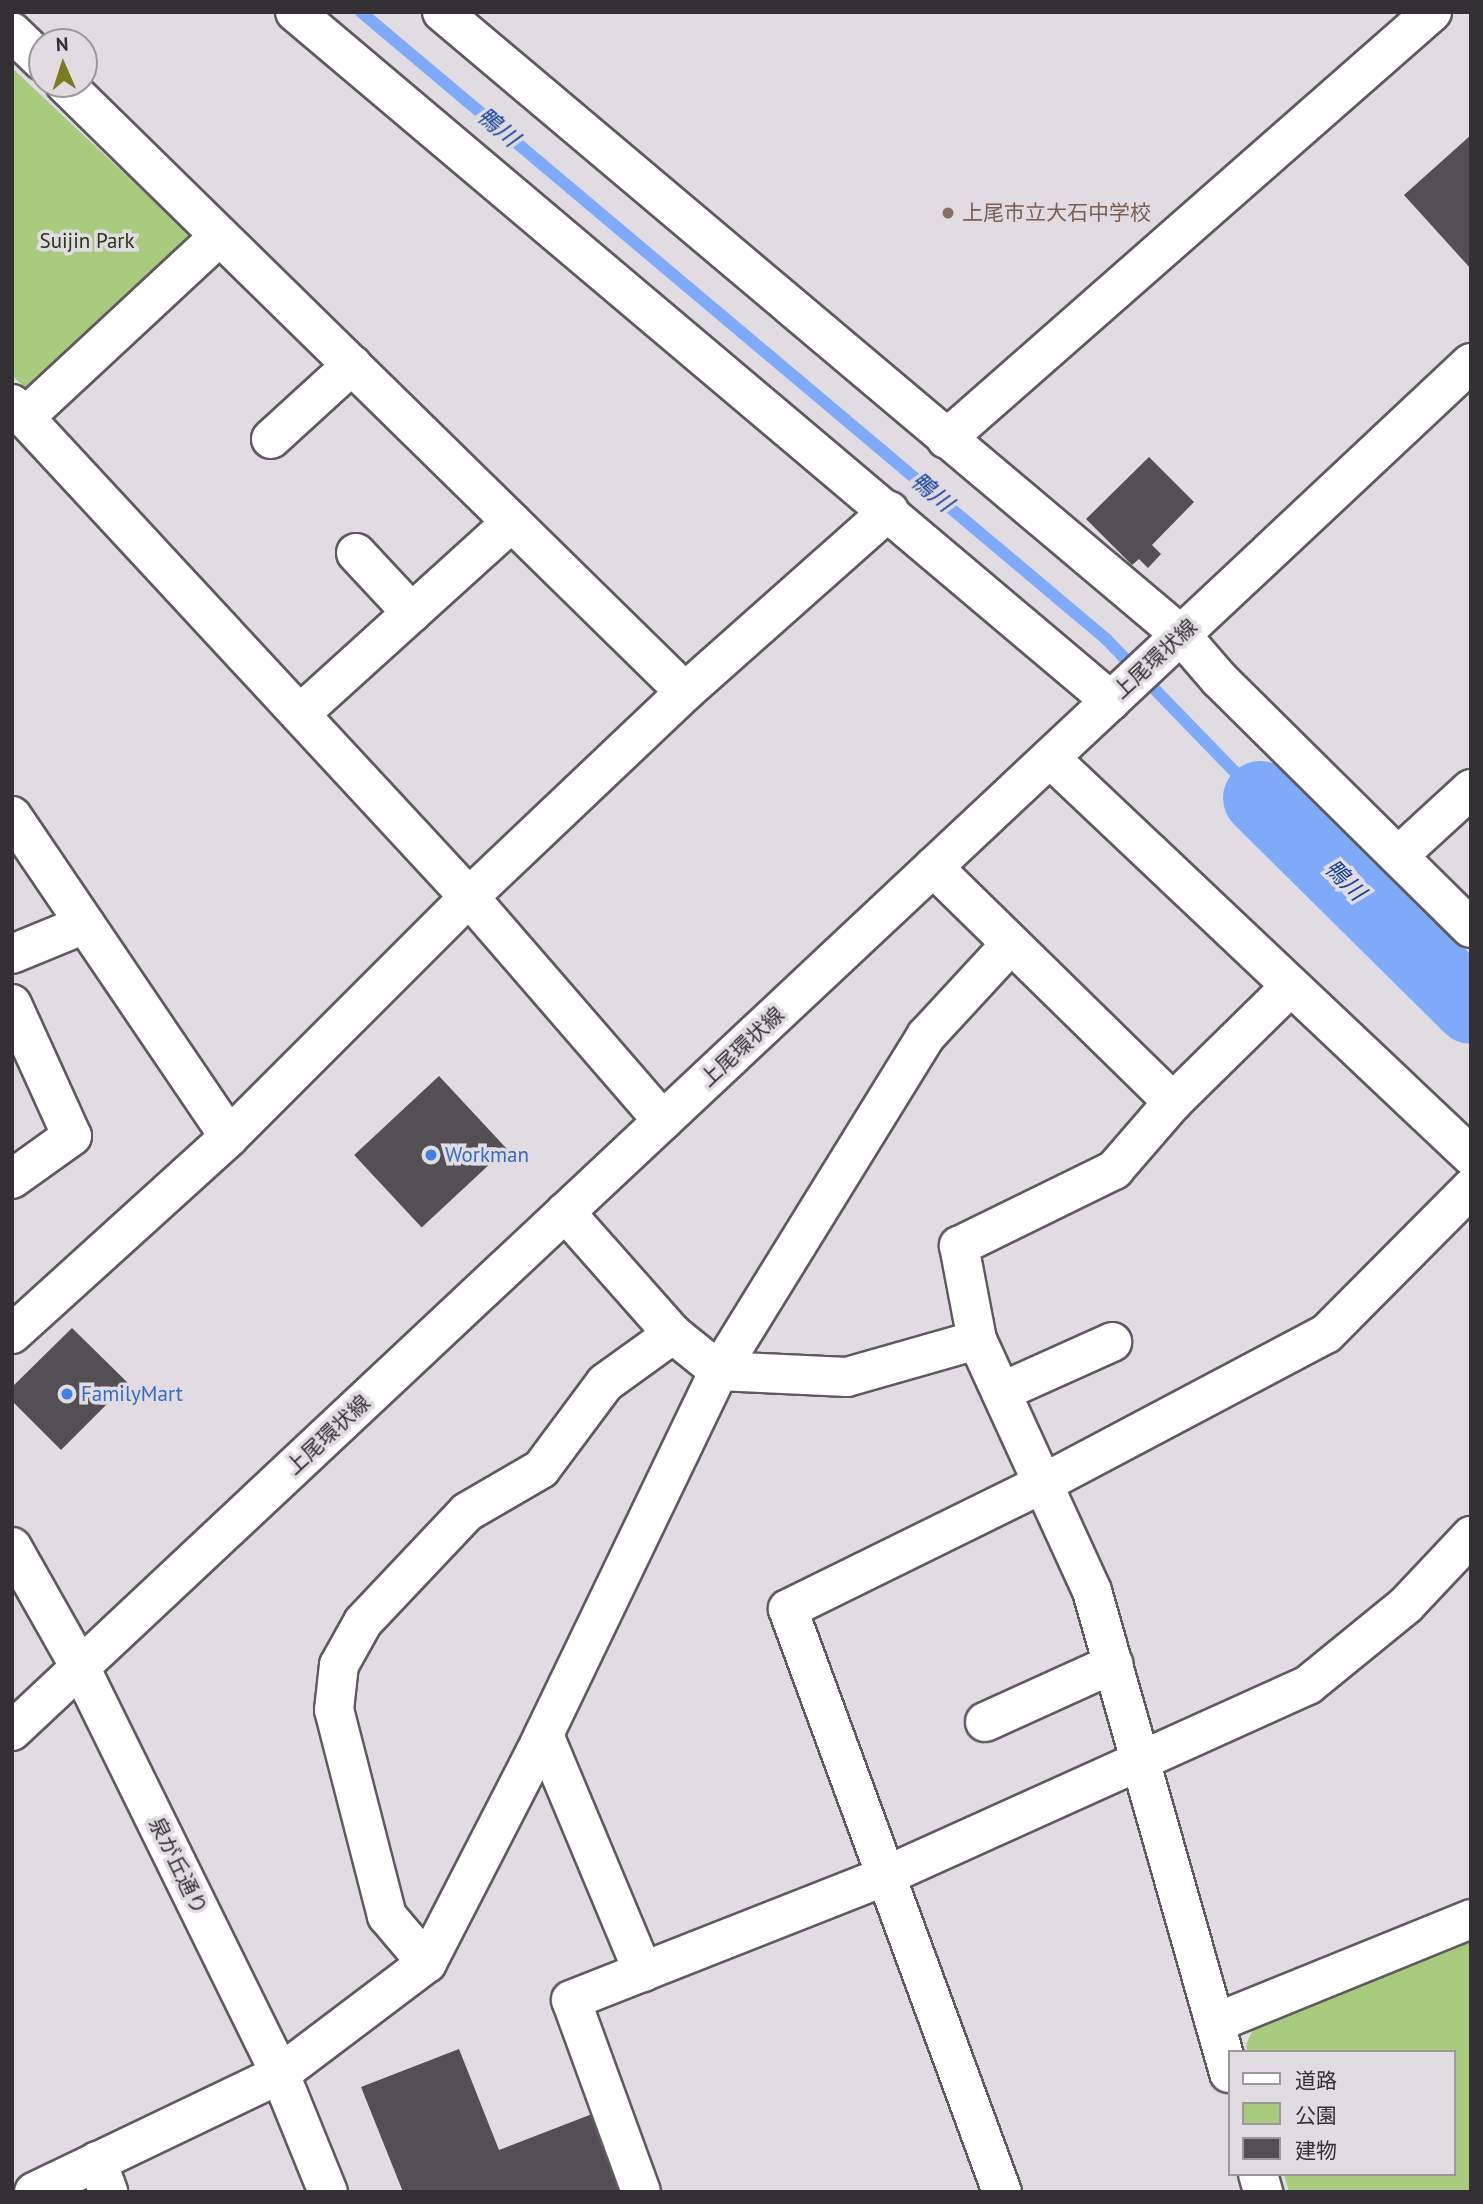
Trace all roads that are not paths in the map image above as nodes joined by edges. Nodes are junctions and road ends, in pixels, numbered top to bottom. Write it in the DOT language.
graph roads {
  1 [pos="295,12"];
  2 [pos="442,12"];
  3 [pos="1432,12"];
  4 [pos="12,32"];
  5 [pos="28,47"];
  6 [pos="79,98"];
  7 [pos="220,236"];
  8 [pos="1471,363"];
  9 [pos="352,365"];
  10 [pos="19,411"];
  11 [pos="271,439"];
  12 [pos="946,439"];
  13 [pos="889,511"];
  14 [pos="512,522"];
  15 [pos="356,553"];
  16 [pos="412,613"];
  17 [pos="1181,635"];
  18 [pos="685,692"];
  19 [pos="1111,701"];
  20 [pos="300,714"];
  21 [pos="1050,758"];
  22 [pos="1471,789"];
  23 [pos="12,816"];
  24 [pos="1398,856"];
  25 [pos="933,867"];
  26 [pos="469,897"];
  27 [pos="85,924"];
  28 [pos="1471,928"];
  29 [pos="1009,946"];
  30 [pos="12,954"];
  31 [pos="1291,986"];
  32 [pos="12,1004"];
  33 [pos="1173,1102"];
  34 [pos="663,1121"];
  35 [pos="229,1137"];
  36 [pos="1471,1156"];
  37 [pos="12,1179"];
  38 [pos="1471,1188"];
  39 [pos="565,1212"];
  40 [pos="12,1334"];
  41 [pos="673,1334"];
  42 [pos="977,1340"];
  43 [pos="1112,1342"];
  44 [pos="719,1371"];
  45 [pos="1001,1392"];
  46 [pos="1044,1483"];
  47 [pos="1471,1536"];
  48 [pos="12,1548"];
  49 [pos="1113,1664"];
  50 [pos="80,1667"];
  51 [pos="985,1722"];
  52 [pos="12,1731"];
  53 [pos="544,1735"];
  54 [pos="1141,1760"];
  55 [pos="885,1876"];
  56 [pos="1471,1919"];
  57 [pos="426,1963"];
  58 [pos="643,1972"];
  59 [pos="1215,2023"];
  60 [pos="1228,2069"];
  61 [pos="280,2074"];
  62 [pos="102,2176"];
  63 [pos="34,2192"];
  64 [pos="328,2192"];
  65 [pos="641,2192"];
  66 [pos="1002,2192"];
  1 -- 13 [label="street"];
  2 -- 12 [label="street"];
  3 -- 12 [label="street"];
  4 -- 5 [label="street"];
  6 -- 7 [label="street"];
  7 -- 9 [label="street"];
  7 -- 10 [label="street"];
  8 -- 17 [label="street, 上尾環状線"];
  9 -- 11 [label="street"];
  9 -- 14 [label="street"];
  10 -- 20 [label="street"];
  12 -- 17 [label="street"];
  13 -- 18 [label="street"];
  13 -- 19 [label="street"];
  14 -- 16 [label="street"];
  14 -- 18 [label="street"];
  15 -- 16 [label="street"];
  16 -- 20 [label="street"];
  17 -- 19 [label="street, 上尾環状線"];
  17 -- 24 [label="street"];
  18 -- 26 [label="street"];
  19 -- 21 [label="street, 上尾環状線"];
  20 -- 26 [label="street"];
  21 -- 25 [label="street, 上尾環状線"];
  21 -- 31 [label="street"];
  22 -- 24 [label="street"];
  23 -- 27 [label="street"];
  24 -- 28 [label="street"];
  25 -- 29 [label="street"];
  25 -- 34 [label="street, 上尾環状線"];
  26 -- 34 [label="street"];
  26 -- 35 [label="street"];
  27 -- 30 [label="street"];
  27 -- 35 [label="street"];
  29 -- 33 [label="street"];
  29 -- 44 [label="street"];
  31 -- 33 [label="street"];
  31 -- 36 [label="street"];
  32 -- 37 [label="street"];
  33 -- 42 [label="street"];
  34 -- 39 [label="street, 上尾環状線"];
  35 -- 40 [label="street"];
  38 -- 46 [label="street"];
  39 -- 41 [label="street"];
  39 -- 50 [label="street, 上尾環状線"];
  41 -- 44 [label="street"];
  41 -- 57 [label="street"];
  42 -- 44 [label="street"];
  42 -- 45 [label="street"];
  43 -- 45 [label="street"];
  44 -- 53 [label="street"];
  45 -- 46 [label="street"];
  46 -- 49 [label="street"];
  46 -- 55 [label="street"];
  47 -- 54 [label="street"];
  48 -- 50 [label="street, 泉が丘通り"];
  49 -- 51 [label="street"];
  49 -- 54 [label="street"];
  50 -- 52 [label="street, 上尾環状線"];
  50 -- 61 [label="street, 泉が丘通り"];
  53 -- 57 [label="street"];
  53 -- 58 [label="street"];
  54 -- 55 [label="street"];
  54 -- 59 [label="street"];
  55 -- 58 [label="street"];
  55 -- 66 [label="street"];
  56 -- 59 [label="street"];
  57 -- 61 [label="street"];
  58 -- 65 [label="street"];
  59 -- 60 [label="street"];
  61 -- 62 [label="street"];
  61 -- 64 [label="street, 泉が丘通り"];
  62 -- 63 [label="street"];
}
